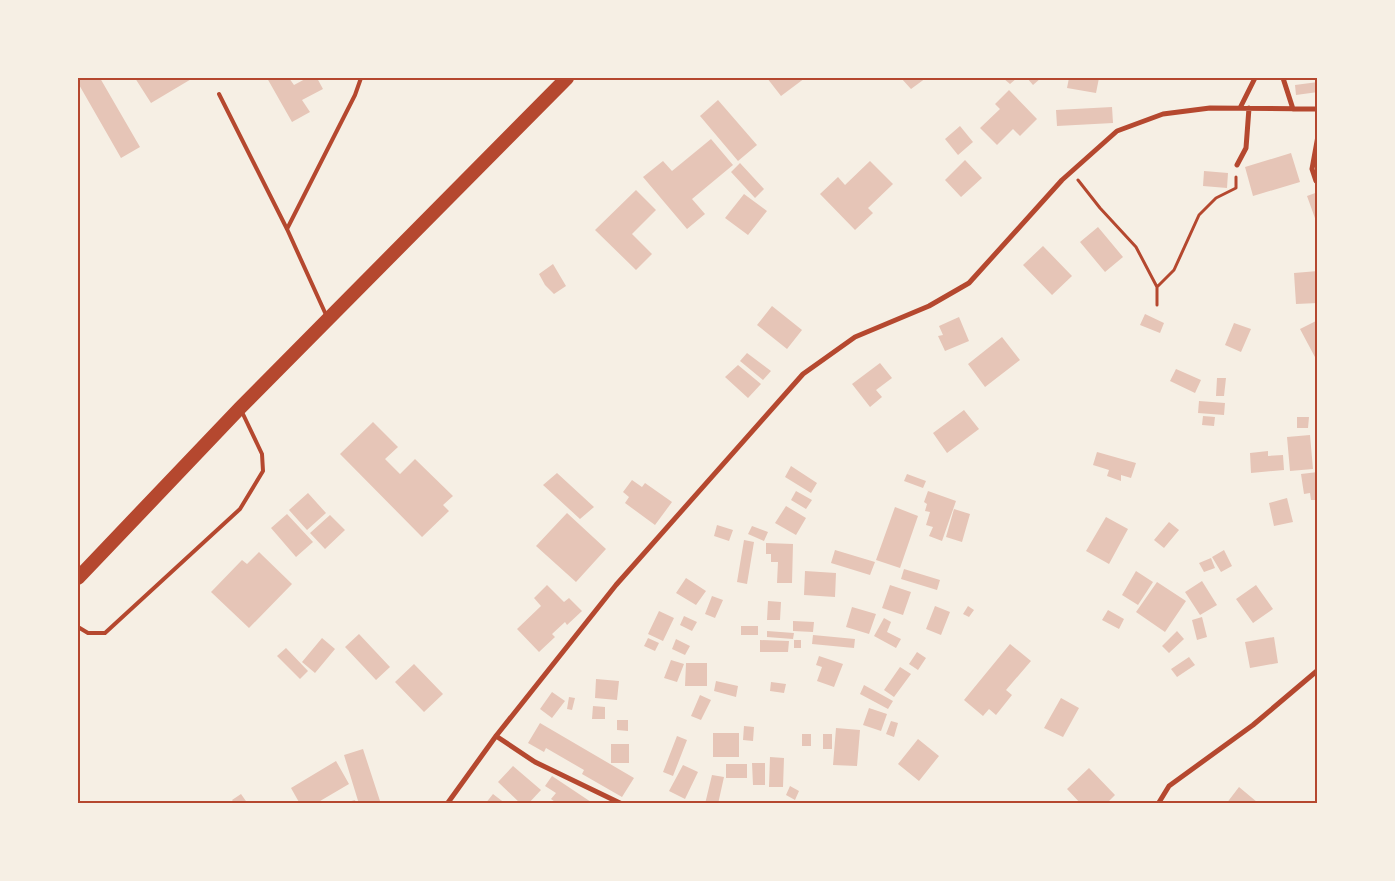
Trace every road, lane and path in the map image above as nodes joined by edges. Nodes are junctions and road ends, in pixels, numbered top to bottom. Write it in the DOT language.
graph roads {
  1 [pos="361,78"];
  2 [pos="567,78"];
  3 [pos="1255,78"];
  4 [pos="1283,78"];
  5 [pos="219,94"];
  6 [pos="1240,108"];
  7 [pos="1249,108"];
  8 [pos="1293,109"];
  9 [pos="1318,109"];
  10 [pos="1318,136"];
  11 [pos="1237,165"];
  12 [pos="1072,172"];
  13 [pos="1316,181"];
  14 [pos="287,229"];
  15 [pos="1158,287"];
  16 [pos="1156,305"];
  17 [pos="328,319"];
  18 [pos="240,408"];
  19 [pos="78,578"];
  20 [pos="78,628"];
  21 [pos="1318,670"];
  22 [pos="496,736"];
  23 [pos="447,804"];
  24 [pos="622,804"];
  25 [pos="1158,804"];
  1 -- 14 [label="lane"];
  2 -- 17 [label="highway"];
  3 -- 6 [label="street"];
  4 -- 8 [label="street"];
  5 -- 14 [label="lane"];
  6 -- 7 [label="street"];
  6 -- 12 [label="street"];
  7 -- 8 [label="street"];
  7 -- 11 [label="street"];
  8 -- 9 [label="street"];
  10 -- 13 [label="street"];
  11 -- 15 [label="path"];
  12 -- 15 [label="path"];
  12 -- 22 [label="street"];
  14 -- 17 [label="lane"];
  15 -- 16 [label="path"];
  17 -- 18 [label="highway"];
  18 -- 19 [label="highway"];
  18 -- 20 [label="lane"];
  21 -- 25 [label="street"];
  22 -- 23 [label="street"];
  22 -- 24 [label="street"];
}
